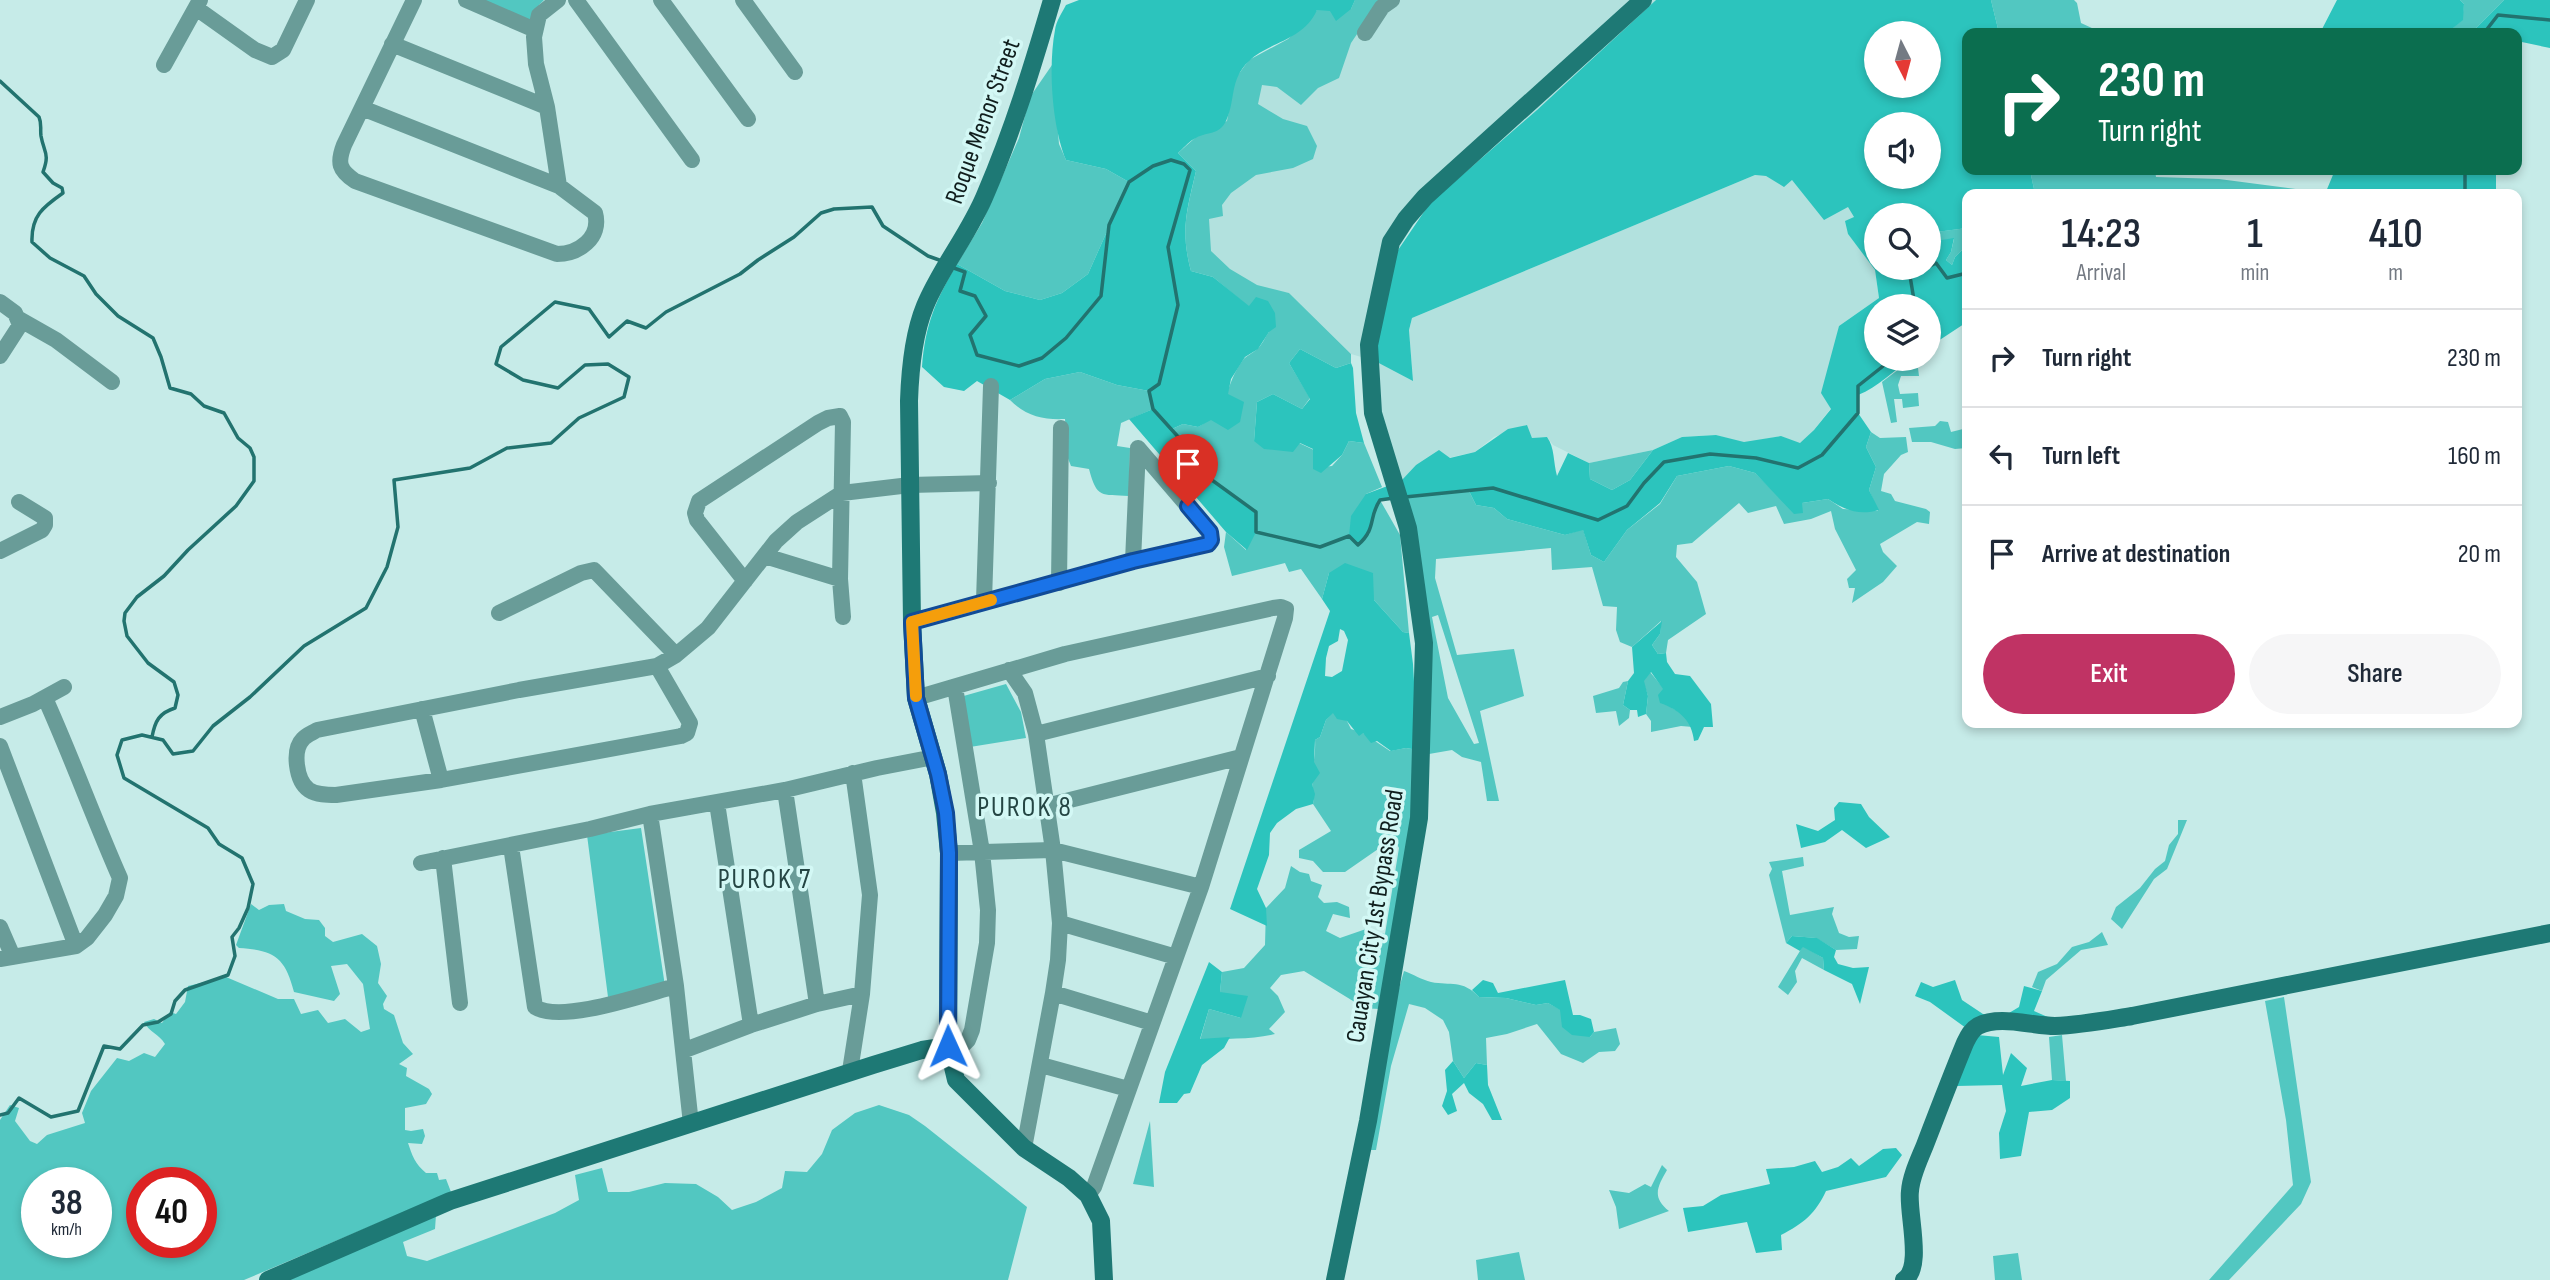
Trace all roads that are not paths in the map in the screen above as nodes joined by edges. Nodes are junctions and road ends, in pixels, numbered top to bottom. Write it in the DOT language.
graph roads {
  1 [pos="307,0"];
  2 [pos="414,0"];
  3 [pos="466,0"];
  4 [pos="558,0"];
  5 [pos="576,0"];
  6 [pos="661,0"];
  7 [pos="743,0"];
  8 [pos="1052,0"];
  9 [pos="1643,0"];
  10 [pos="1390,1"];
  11 [pos="198,4"];
  12 [pos="535,30"];
  13 [pos="1365,33"];
  14 [pos="391,44"];
  15 [pos="164,65"];
  16 [pos="795,72"];
  17 [pos="547,107"];
  18 [pos="362,108"];
  19 [pos="748,119"];
  20 [pos="692,160"];
  21 [pos="559,186"];
  22 [pos="0,302"];
  23 [pos="19,319"];
  24 [pos="0,356"];
  25 [pos="113,382"];
  26 [pos="991,386"];
  27 [pos="1061,428"];
  28 [pos="989,483"];
  29 [pos="910,485"];
  30 [pos="842,493"];
  31 [pos="19,502"];
  32 [pos="0,551"];
  33 [pos="765,556"];
  34 [pos="1133,561"];
  35 [pos="840,579"];
  36 [pos="745,581"];
  37 [pos="1059,583"];
  38 [pos="984,601"];
  39 [pos="499,613"];
  40 [pos="843,617"];
  41 [pos="912,622"];
  42 [pos="676,655"];
  43 [pos="657,666"];
  44 [pos="1009,670"];
  45 [pos="1268,676"];
  46 [pos="64,687"];
  47 [pos="955,687"];
  48 [pos="45,698"];
  49 [pos="916,698"];
  50 [pos="422,709"];
  51 [pos="0,717"];
  52 [pos="1035,734"];
  53 [pos="0,746"];
  54 [pos="933,757"];
  55 [pos="1241,757"];
  56 [pos="853,774"];
  57 [pos="441,780"];
  58 [pos="785,790"];
  59 [pos="717,803"];
  60 [pos="1046,806"];
  61 [pos="650,814"];
  62 [pos="511,846"];
  63 [pos="1053,850"];
  64 [pos="982,852"];
  65 [pos="949,853"];
  66 [pos="443,858"];
  67 [pos="421,863"];
  68 [pos="1201,887"];
  69 [pos="1060,923"];
  70 [pos="0,927"];
  71 [pos="2550,933"];
  72 [pos="76,946"];
  73 [pos="1176,957"];
  74 [pos="6,958"];
  75 [pos="676,986"];
  76 [pos="1053,993"];
  77 [pos="862,994"];
  78 [pos="460,1003"];
  79 [pos="817,1004"];
  80 [pos="1152,1023"];
  81 [pos="751,1025"];
  82 [pos="685,1051"];
  83 [pos="949,1052"];
  84 [pos="1041,1065"];
  85 [pos="850,1072"];
  86 [pos="1128,1088"];
  87 [pos="691,1124"];
  88 [pos="1024,1148"];
  89 [pos="1088,1195"];
  90 [pos="1909,1278"];
  91 [pos="268,1280"];
  92 [pos="1104,1280"];
  93 [pos="1335,1280"];
  1 -- 11 [label="street"];
  2 -- 14 [label="street"];
  3 -- 12 [label="street"];
  4 -- 12 [label="street"];
  5 -- 20 [label="street"];
  6 -- 19 [label="street"];
  7 -- 16 [label="street"];
  8 -- 29 [label="street, Roque Menor Street"];
  9 -- 93 [label="street, Cauayan City 1st Bypass Road"];
  10 -- 13 [label="street"];
  11 -- 15 [label="street"];
  12 -- 17 [label="street"];
  14 -- 17 [label="street"];
  14 -- 18 [label="street"];
  17 -- 21 [label="street"];
  18 -- 21 [label="street"];
  18 -- 21 [label="street"];
  22 -- 23 [label="street"];
  23 -- 24 [label="street"];
  23 -- 25 [label="street"];
  26 -- 28 [label="street"];
  27 -- 37 [label="street"];
  28 -- 29 [label="street"];
  28 -- 38 [label="street"];
  29 -- 30 [label="street"];
  29 -- 41 [label="street, Roque Menor Street"];
  30 -- 33 [label="street"];
  30 -- 35 [label="street"];
  30 -- 36 [label="street"];
  31 -- 32 [label="street"];
  33 -- 35 [label="street"];
  33 -- 36 [label="street"];
  34 -- 34 [label="street"];
  34 -- 37 [label="street"];
  35 -- 40 [label="street"];
  36 -- 42 [label="street"];
  37 -- 38 [label="street"];
  38 -- 41 [label="street"];
  39 -- 42 [label="street"];
  41 -- 49 [label="street, Roque Menor Street"];
  42 -- 43 [label="street"];
  43 -- 50 [label="street"];
  43 -- 57 [label="street"];
  44 -- 45 [label="street"];
  44 -- 47 [label="street"];
  44 -- 52 [label="street"];
  45 -- 52 [label="street"];
  45 -- 55 [label="street"];
  46 -- 48 [label="street"];
  47 -- 49 [label="street"];
  47 -- 64 [label="street"];
  48 -- 51 [label="street"];
  48 -- 72 [label="street"];
  49 -- 54 [label="street, Roque Menor Street"];
  50 -- 57 [label="street"];
  50 -- 57 [label="street"];
  52 -- 60 [label="street"];
  53 -- 72 [label="street"];
  54 -- 56 [label="street"];
  54 -- 65 [label="street, Roque Menor Street"];
  55 -- 60 [label="street"];
  55 -- 68 [label="street"];
  56 -- 58 [label="street"];
  56 -- 77 [label="street"];
  58 -- 59 [label="street"];
  58 -- 79 [label="street"];
  59 -- 61 [label="street"];
  59 -- 81 [label="street"];
  60 -- 63 [label="street"];
  61 -- 62 [label="street"];
  61 -- 75 [label="street"];
  62 -- 66 [label="street"];
  62 -- 75 [label="street"];
  63 -- 64 [label="street"];
  63 -- 68 [label="street"];
  63 -- 69 [label="street"];
  64 -- 65 [label="street"];
  64 -- 83 [label="street"];
  65 -- 83 [label="street, Roque Menor Street"];
  66 -- 67 [label="street"];
  66 -- 78 [label="street"];
  68 -- 73 [label="street"];
  69 -- 73 [label="street"];
  69 -- 76 [label="street"];
  70 -- 74 [label="street"];
  71 -- 90 [label="street"];
  72 -- 74 [label="street"];
  73 -- 80 [label="street"];
  75 -- 82 [label="street"];
  76 -- 80 [label="street"];
  76 -- 84 [label="street"];
  77 -- 79 [label="street"];
  77 -- 85 [label="street"];
  79 -- 81 [label="street"];
  80 -- 86 [label="street"];
  81 -- 82 [label="street"];
  82 -- 87 [label="street"];
  83 -- 85 [label="street"];
  83 -- 88 [label="street"];
  84 -- 86 [label="street"];
  84 -- 88 [label="street"];
  85 -- 87 [label="street"];
  86 -- 89 [label="street"];
  87 -- 91 [label="street"];
  88 -- 89 [label="street"];
  89 -- 92 [label="street"];
}
